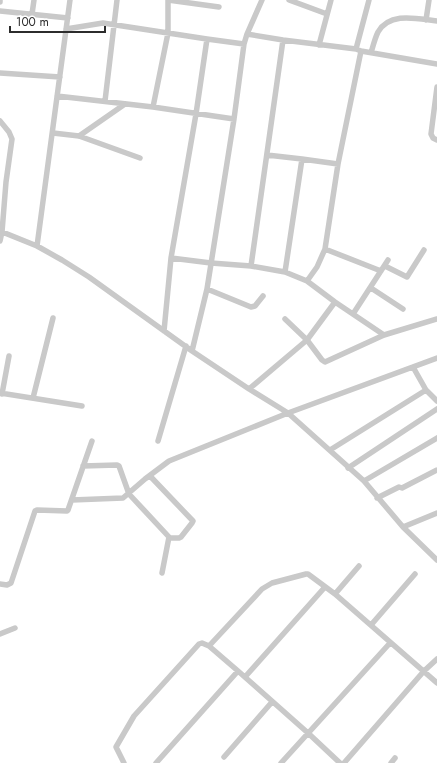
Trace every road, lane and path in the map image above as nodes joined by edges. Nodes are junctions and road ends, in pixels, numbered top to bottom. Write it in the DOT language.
graph roads {
  1 [pos="34,0"];
  2 [pos="70,0"];
  3 [pos="117,0"];
  4 [pos="262,0"];
  5 [pos="289,0"];
  6 [pos="331,0"];
  7 [pos="369,0"];
  8 [pos="429,0"];
  9 [pos="187,1"];
  10 [pos="219,7"];
  11 [pos="0,11"];
  12 [pos="32,14"];
  13 [pos="327,14"];
  14 [pos="68,18"];
  15 [pos="426,20"];
  16 [pos="437,21"];
  17 [pos="114,24"];
  18 [pos="66,29"];
  19 [pos="168,33"];
  20 [pos="247,34"];
  21 [pos="207,39"];
  22 [pos="283,40"];
  23 [pos="244,44"];
  24 [pos="319,45"];
  25 [pos="358,50"];
  26 [pos="371,53"];
  27 [pos="437,64"];
  28 [pos="0,74"];
  29 [pos="60,77"];
  30 [pos="437,88"];
  31 [pos="57,96"];
  32 [pos="105,101"];
  33 [pos="436,103"];
  34 [pos="125,104"];
  35 [pos="153,107"];
  36 [pos="196,114"];
  37 [pos="234,119"];
  38 [pos="0,121"];
  39 [pos="53,132"];
  40 [pos="80,136"];
  41 [pos="437,140"];
  42 [pos="267,156"];
  43 [pos="140,158"];
  44 [pos="302,159"];
  45 [pos="338,164"];
  46 [pos="3,182"];
  47 [pos="1,232"];
  48 [pos="0,241"];
  49 [pos="37,246"];
  50 [pos="325,249"];
  51 [pos="424,250"];
  52 [pos="171,258"];
  53 [pos="388,260"];
  54 [pos="211,263"];
  55 [pos="251,266"];
  56 [pos="383,268"];
  57 [pos="285,272"];
  58 [pos="306,281"];
  59 [pos="371,288"];
  60 [pos="207,290"];
  61 [pos="263,296"];
  62 [pos="336,302"];
  63 [pos="403,309"];
  64 [pos="353,314"];
  65 [pos="53,318"];
  66 [pos="285,319"];
  67 [pos="437,319"];
  68 [pos="164,330"];
  69 [pos="384,335"];
  70 [pos="307,340"];
  71 [pos="186,346"];
  72 [pos="192,351"];
  73 [pos="9,356"];
  74 [pos="437,359"];
  75 [pos="413,367"];
  76 [pos="249,389"];
  77 [pos="426,390"];
  78 [pos="1,394"];
  79 [pos="33,398"];
  80 [pos="437,401"];
  81 [pos="82,406"];
  82 [pos="437,409"];
  83 [pos="288,413"];
  84 [pos="437,438"];
  85 [pos="92,441"];
  86 [pos="158,441"];
  87 [pos="330,450"];
  88 [pos="83,466"];
  89 [pos="348,468"];
  90 [pos="437,470"];
  91 [pos="150,476"];
  92 [pos="364,481"];
  93 [pos="129,494"];
  94 [pos="378,498"];
  95 [pos="72,500"];
  96 [pos="437,513"];
  97 [pos="403,527"];
  98 [pos="169,538"];
  99 [pos="437,560"];
  100 [pos="359,566"];
  101 [pos="162,573"];
  102 [pos="415,574"];
  103 [pos="0,584"];
  104 [pos="325,586"];
  105 [pos="335,594"];
  106 [pos="371,625"];
  107 [pos="15,628"];
  108 [pos="0,634"];
  109 [pos="390,643"];
  110 [pos="209,646"];
  111 [pos="437,659"];
  112 [pos="238,671"];
  113 [pos="424,671"];
  114 [pos="245,677"];
  115 [pos="437,684"];
  116 [pos="272,702"];
  117 [pos="308,733"];
  118 [pos="224,757"];
  119 [pos="395,758"];
  120 [pos="124,763"];
  121 [pos="156,763"];
  122 [pos="281,763"];
  123 [pos="340,763"];
  124 [pos="344,763"];
  125 [pos="391,763"];
  1 -- 12 [label="street"];
  2 -- 14 [label="street"];
  3 -- 17 [label="street"];
  4 -- 20 [label="street"];
  5 -- 13 [label="street"];
  6 -- 13 [label="street"];
  7 -- 25 [label="street"];
  8 -- 15 [label="street"];
  9 -- 10 [label="street"];
  9 -- 19 [label="street"];
  11 -- 12 [label="street"];
  12 -- 14 [label="street"];
  13 -- 24 [label="street"];
  14 -- 18 [label="street"];
  15 -- 16 [label="street"];
  15 -- 26 [label="street"];
  17 -- 18 [label="street"];
  17 -- 19 [label="street"];
  17 -- 32 [label="street"];
  18 -- 29 [label="street"];
  19 -- 21 [label="street"];
  19 -- 35 [label="street"];
  20 -- 22 [label="street"];
  20 -- 23 [label="street"];
  21 -- 23 [label="street"];
  21 -- 36 [label="street"];
  22 -- 24 [label="street"];
  22 -- 42 [label="street"];
  23 -- 37 [label="street"];
  24 -- 25 [label="street"];
  25 -- 26 [label="street"];
  25 -- 45 [label="street"];
  26 -- 27 [label="street"];
  28 -- 29 [label="street"];
  29 -- 31 [label="street"];
  30 -- 33 [label="street"];
  31 -- 32 [label="street"];
  31 -- 39 [label="street"];
  32 -- 34 [label="street"];
  33 -- 41 [label="street"];
  34 -- 35 [label="street"];
  34 -- 40 [label="street"];
  35 -- 36 [label="street"];
  36 -- 37 [label="street"];
  36 -- 52 [label="street"];
  37 -- 54 [label="street"];
  38 -- 46 [label="street"];
  39 -- 40 [label="street"];
  39 -- 49 [label="street"];
  40 -- 43 [label="street"];
  42 -- 44 [label="street"];
  42 -- 55 [label="street"];
  44 -- 45 [label="street"];
  44 -- 57 [label="street"];
  45 -- 50 [label="street"];
  46 -- 47 [label="street"];
  47 -- 48 [label="street"];
  47 -- 49 [label="street"];
  49 -- 68 [label="street"];
  50 -- 56 [label="street"];
  50 -- 58 [label="street"];
  51 -- 56 [label="street"];
  52 -- 54 [label="street"];
  52 -- 68 [label="street"];
  53 -- 56 [label="street"];
  54 -- 55 [label="street"];
  54 -- 60 [label="street"];
  55 -- 57 [label="street"];
  56 -- 59 [label="street"];
  57 -- 58 [label="street"];
  58 -- 62 [label="street"];
  59 -- 63 [label="street"];
  59 -- 64 [label="street"];
  60 -- 61 [label="street"];
  60 -- 72 [label="street"];
  62 -- 64 [label="street"];
  62 -- 70 [label="street"];
  64 -- 69 [label="street"];
  65 -- 79 [label="street"];
  66 -- 70 [label="street"];
  67 -- 69 [label="street"];
  68 -- 71 [label="street"];
  69 -- 70 [label="street"];
  70 -- 76 [label="street"];
  71 -- 72 [label="street"];
  71 -- 86 [label="street"];
  72 -- 76 [label="street"];
  73 -- 78 [label="street"];
  74 -- 75 [label="street"];
  75 -- 77 [label="street"];
  75 -- 83 [label="street"];
  76 -- 83 [label="street"];
  77 -- 80 [label="street"];
  77 -- 87 [label="street"];
  78 -- 79 [label="street"];
  79 -- 81 [label="street"];
  82 -- 89 [label="street"];
  83 -- 87 [label="street"];
  83 -- 91 [label="street"];
  84 -- 92 [label="street"];
  85 -- 88 [label="street"];
  87 -- 89 [label="street"];
  88 -- 93 [label="street"];
  88 -- 95 [label="street"];
  89 -- 92 [label="street"];
  90 -- 94 [label="street"];
  91 -- 93 [label="street"];
  91 -- 98 [label="street"];
  92 -- 94 [label="street"];
  93 -- 95 [label="street"];
  93 -- 98 [label="street"];
  94 -- 97 [label="street"];
  95 -- 103 [label="street"];
  96 -- 97 [label="street"];
  97 -- 99 [label="street"];
  98 -- 101 [label="street"];
  100 -- 105 [label="street"];
  102 -- 106 [label="street"];
  104 -- 105 [label="street"];
  104 -- 110 [label="street"];
  104 -- 114 [label="street"];
  105 -- 106 [label="street"];
  106 -- 109 [label="street"];
  107 -- 108 [label="street"];
  109 -- 113 [label="street"];
  109 -- 117 [label="street"];
  110 -- 112 [label="street"];
  110 -- 120 [label="street"];
  111 -- 113 [label="street"];
  112 -- 114 [label="street"];
  112 -- 121 [label="street"];
  113 -- 115 [label="street"];
  113 -- 124 [label="street"];
  114 -- 116 [label="street"];
  116 -- 117 [label="street"];
  116 -- 118 [label="street"];
  117 -- 122 [label="street"];
  117 -- 123 [label="street"];
  119 -- 125 [label="street"];
}
